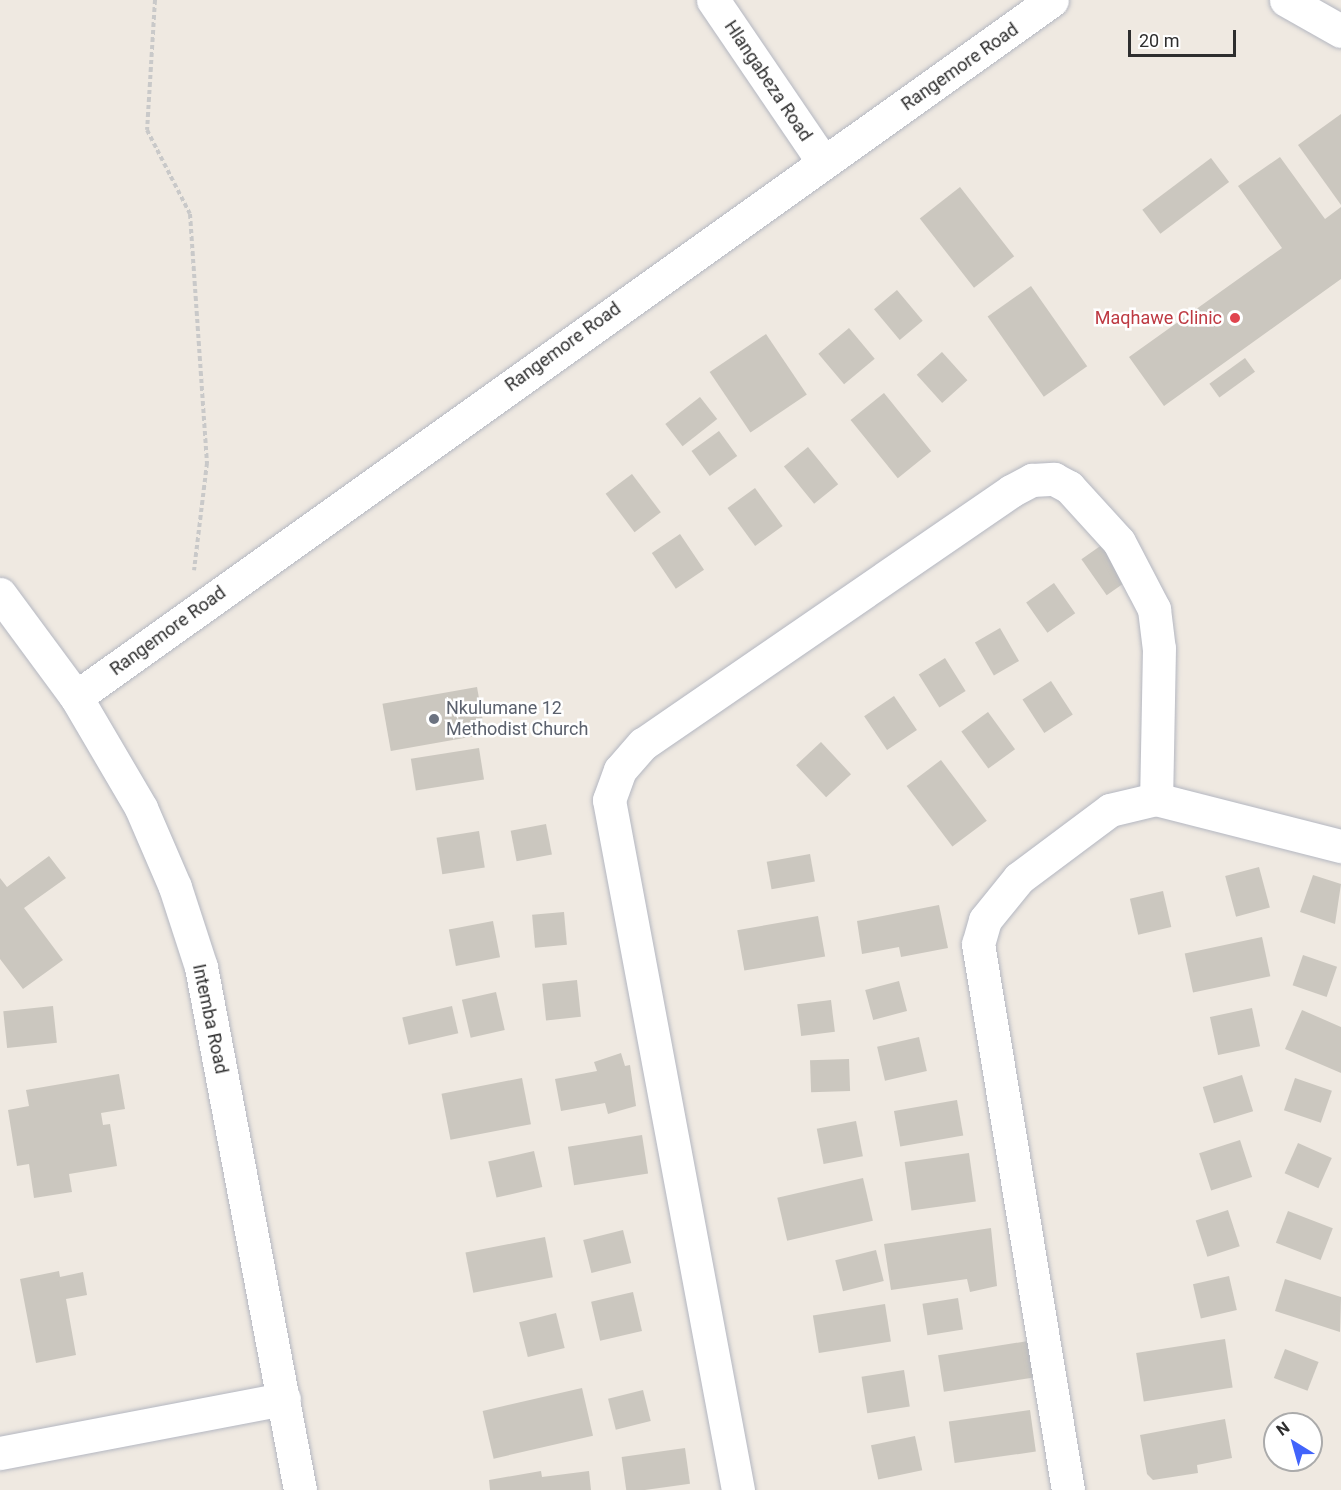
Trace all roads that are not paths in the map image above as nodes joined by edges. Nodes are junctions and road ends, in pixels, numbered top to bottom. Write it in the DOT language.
graph roads {
  1 [pos="713,0"];
  2 [pos="1052,0"];
  3 [pos="1286,0"];
  4 [pos="1341,32"];
  5 [pos="823,162"];
  6 [pos="0,594"];
  7 [pos="76,697"];
  8 [pos="1156,799"];
  9 [pos="1341,846"];
  10 [pos="284,1399"];
  11 [pos="0,1453"];
  12 [pos="300,1490"];
  13 [pos="738,1490"];
  14 [pos="1068,1490"];
  1 -- 5 [label="street, Hlangabeza Road"];
  2 -- 5 [label="street, Rangemore Road"];
  3 -- 4 [label="street"];
  5 -- 7 [label="street, Rangemore Road"];
  6 -- 7 [label="street, Intemba Road"];
  7 -- 10 [label="street, Intemba Road"];
  8 -- 9 [label="street"];
  8 -- 13 [label="street"];
  8 -- 14 [label="street"];
  10 -- 11 [label="street"];
  10 -- 12 [label="street, Intemba Road"];
}
